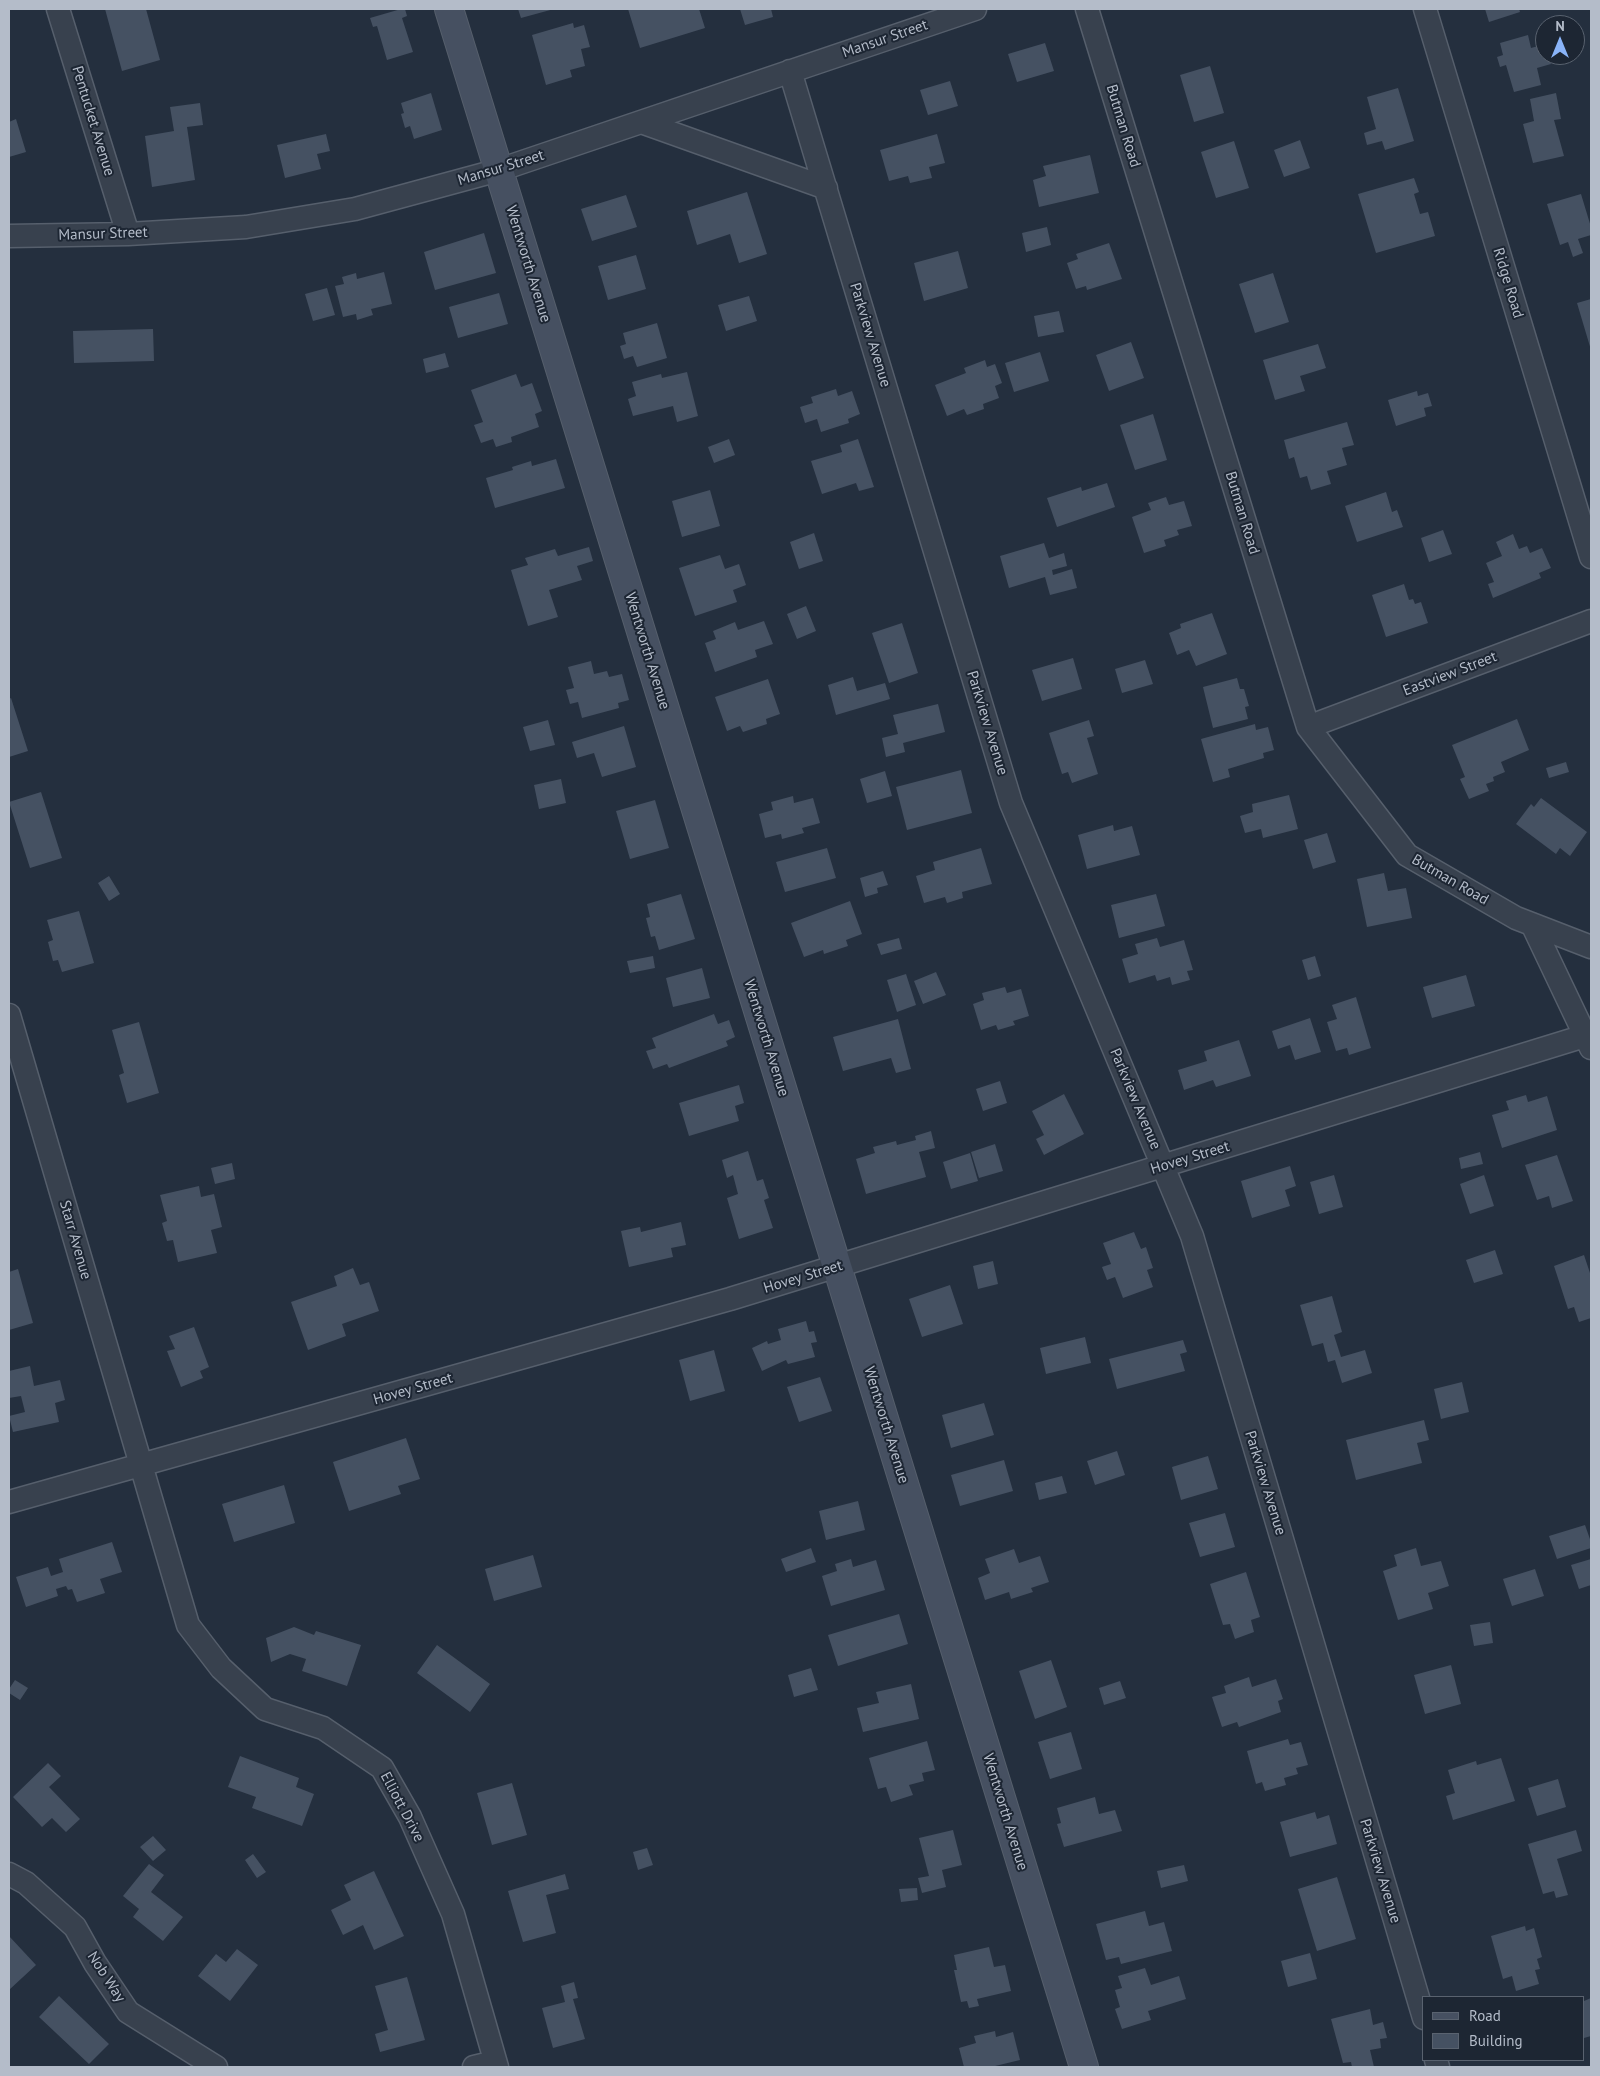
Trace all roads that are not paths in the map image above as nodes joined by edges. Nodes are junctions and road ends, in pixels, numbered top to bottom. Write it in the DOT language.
graph roads {
  1 [pos="58,9"];
  2 [pos="450,9"];
  3 [pos="975,9"];
  4 [pos="1087,9"];
  5 [pos="1426,9"];
  6 [pos="790,71"];
  7 [pos="641,122"];
  8 [pos="499,170"];
  9 [pos="826,188"];
  10 [pos="128,234"];
  11 [pos="9,236"];
  12 [pos="1591,558"];
  13 [pos="1591,620"];
  14 [pos="1308,727"];
  15 [pos="1532,924"];
  16 [pos="1591,947"];
  17 [pos="9,1015"];
  18 [pos="1589,1039"];
  19 [pos="1162,1166"];
  20 [pos="837,1266"];
  21 [pos="142,1465"];
  22 [pos="9,1502"];
  23 [pos="9,1874"];
  24 [pos="1422,2011"];
  25 [pos="489,2066"];
  26 [pos="216,2067"];
  27 [pos="1084,2067"];
  1 -- 10 [label="street, Pentucket Avenue"];
  2 -- 8 [label="street, Wentworth Avenue"];
  3 -- 6 [label="street, Mansur Street"];
  4 -- 14 [label="street, Butman Road"];
  5 -- 12 [label="street, Ridge Road"];
  6 -- 7 [label="street, Mansur Street"];
  6 -- 9 [label="street, Parkview Avenue"];
  7 -- 8 [label="street, Mansur Street"];
  7 -- 9 [label="street"];
  8 -- 10 [label="street, Mansur Street"];
  8 -- 20 [label="street, Wentworth Avenue"];
  9 -- 19 [label="street, Parkview Avenue"];
  10 -- 11 [label="street, Mansur Street"];
  13 -- 14 [label="street, Eastview Street"];
  14 -- 15 [label="street, Butman Road"];
  15 -- 16 [label="street, Butman Road"];
  15 -- 18 [label="street"];
  17 -- 21 [label="street, Starr Avenue"];
  18 -- 19 [label="street, Hovey Street"];
  19 -- 20 [label="street, Hovey Street"];
  19 -- 24 [label="street, Parkview Avenue"];
  20 -- 21 [label="street, Hovey Street"];
  20 -- 27 [label="street, Wentworth Avenue"];
  21 -- 22 [label="street, Hovey Street"];
  21 -- 25 [label="street, Elliott Drive"];
  23 -- 26 [label="street, Nob Way"];
}
